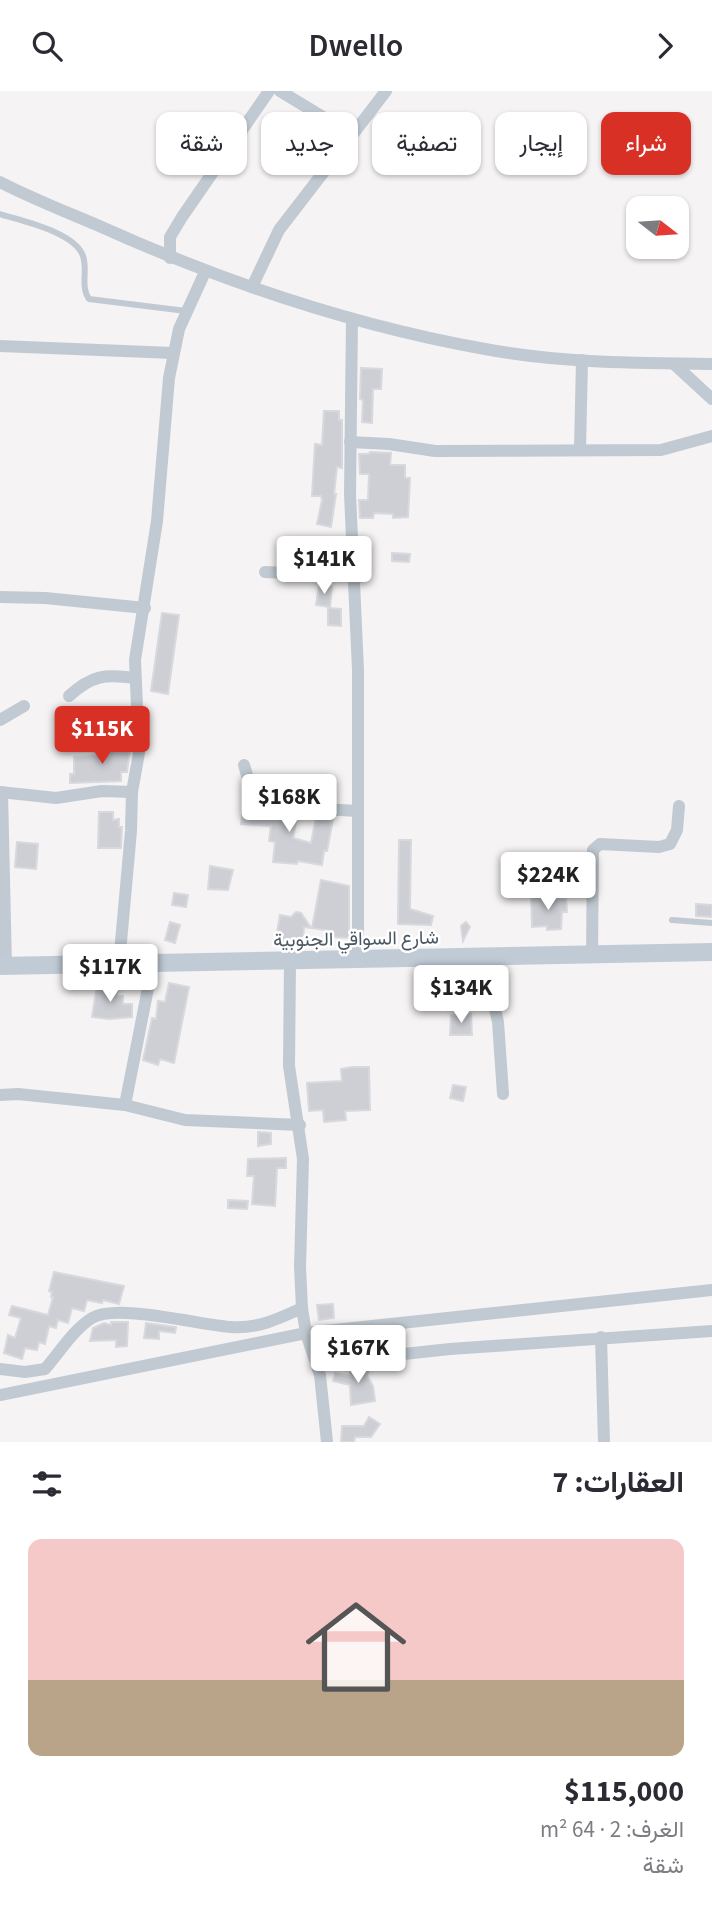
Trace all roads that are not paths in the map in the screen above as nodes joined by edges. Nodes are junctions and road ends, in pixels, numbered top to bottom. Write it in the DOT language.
graph roads {
  1 [pos="269,91"];
  2 [pos="280,91"];
  3 [pos="386,91"];
  4 [pos="315,112"];
  5 [pos="358,125"];
  6 [pos="320,175"];
  7 [pos="0,182"];
  8 [pos="0,214"];
  9 [pos="170,258"];
  10 [pos="205,272"];
  11 [pos="252,287"];
  12 [pos="186,311"];
  13 [pos="352,319"];
  14 [pos="0,347"];
  15 [pos="173,353"];
  16 [pos="582,360"];
  17 [pos="674,364"];
  18 [pos="712,364"];
  19 [pos="712,399"];
  20 [pos="712,436"];
  21 [pos="350,442"];
  22 [pos="580,450"];
  23 [pos="265,572"];
  24 [pos="353,576"];
  25 [pos="0,597"];
  26 [pos="145,608"];
  27 [pos="135,678"];
  28 [pos="69,696"];
  29 [pos="24,706"];
  30 [pos="0,720"];
  31 [pos="243,765"];
  32 [pos="1,792"];
  33 [pos="132,792"];
  34 [pos="679,806"];
  35 [pos="358,811"];
  36 [pos="672,920"];
  37 [pos="712,923"];
  38 [pos="712,953"];
  39 [pos="592,954"];
  40 [pos="484,957"];
  41 [pos="358,959"];
  42 [pos="290,961"];
  43 [pos="153,963"];
  44 [pos="119,964"];
  45 [pos="3,966"];
  46 [pos="503,1094"];
  47 [pos="0,1095"];
  48 [pos="125,1105"];
  49 [pos="300,1125"];
  50 [pos="712,1290"];
  51 [pos="302,1308"];
  52 [pos="712,1331"];
  53 [pos="306,1333"];
  54 [pos="601,1337"];
  55 [pos="313,1354"];
  56 [pos="0,1369"];
  57 [pos="45,1369"];
  58 [pos="46,1386"];
  59 [pos="0,1395"];
  60 [pos="327,1442"];
  61 [pos="604,1442"];
  1 -- 9 [label="street"];
  2 -- 4 [label="street"];
  3 -- 5 [label="street"];
  6 -- 11 [label="street"];
  7 -- 9 [label="street"];
  8 -- 12 [label="lane"];
  9 -- 10 [label="street"];
  10 -- 11 [label="street"];
  10 -- 12 [label="street"];
  11 -- 13 [label="street"];
  12 -- 15 [label="street"];
  13 -- 16 [label="street"];
  13 -- 21 [label="street"];
  14 -- 15 [label="street"];
  15 -- 26 [label="street"];
  16 -- 17 [label="street"];
  16 -- 22 [label="street"];
  17 -- 18 [label="street"];
  17 -- 19 [label="street"];
  20 -- 22 [label="street"];
  21 -- 22 [label="street"];
  21 -- 24 [label="street"];
  23 -- 24 [label="street"];
  24 -- 35 [label="street"];
  25 -- 26 [label="street"];
  26 -- 27 [label="street"];
  27 -- 28 [label="street"];
  27 -- 33 [label="street"];
  29 -- 30 [label="street"];
  31 -- 35 [label="street"];
  32 -- 33 [label="street"];
  32 -- 45 [label="street"];
  33 -- 44 [label="street"];
  34 -- 39 [label="street"];
  35 -- 41 [label="street"];
  36 -- 37 [label="lane"];
  38 -- 39 [label="street, شارع السواقي الجنوبية"];
  39 -- 40 [label="street, شارع السواقي الجنوبية"];
  40 -- 41 [label="street, شارع السواقي الجنوبية"];
  40 -- 46 [label="street"];
  41 -- 42 [label="street, شارع السواقي الجنوبية"];
  42 -- 43 [label="street, شارع السواقي الجنوبية"];
  42 -- 49 [label="street"];
  43 -- 44 [label="street, شارع السواقي الجنوبية"];
  43 -- 48 [label="street"];
  44 -- 45 [label="street, شارع السواقي الجنوبية"];
  47 -- 48 [label="street"];
  48 -- 49 [label="street"];
  49 -- 51 [label="street"];
  50 -- 53 [label="street"];
  51 -- 53 [label="street"];
  51 -- 57 [label="street"];
  52 -- 54 [label="street"];
  53 -- 55 [label="street"];
  53 -- 58 [label="street"];
  54 -- 55 [label="street"];
  54 -- 61 [label="street"];
  55 -- 60 [label="street"];
  56 -- 57 [label="street"];
  57 -- 58 [label="street"];
  58 -- 59 [label="street"];
}
